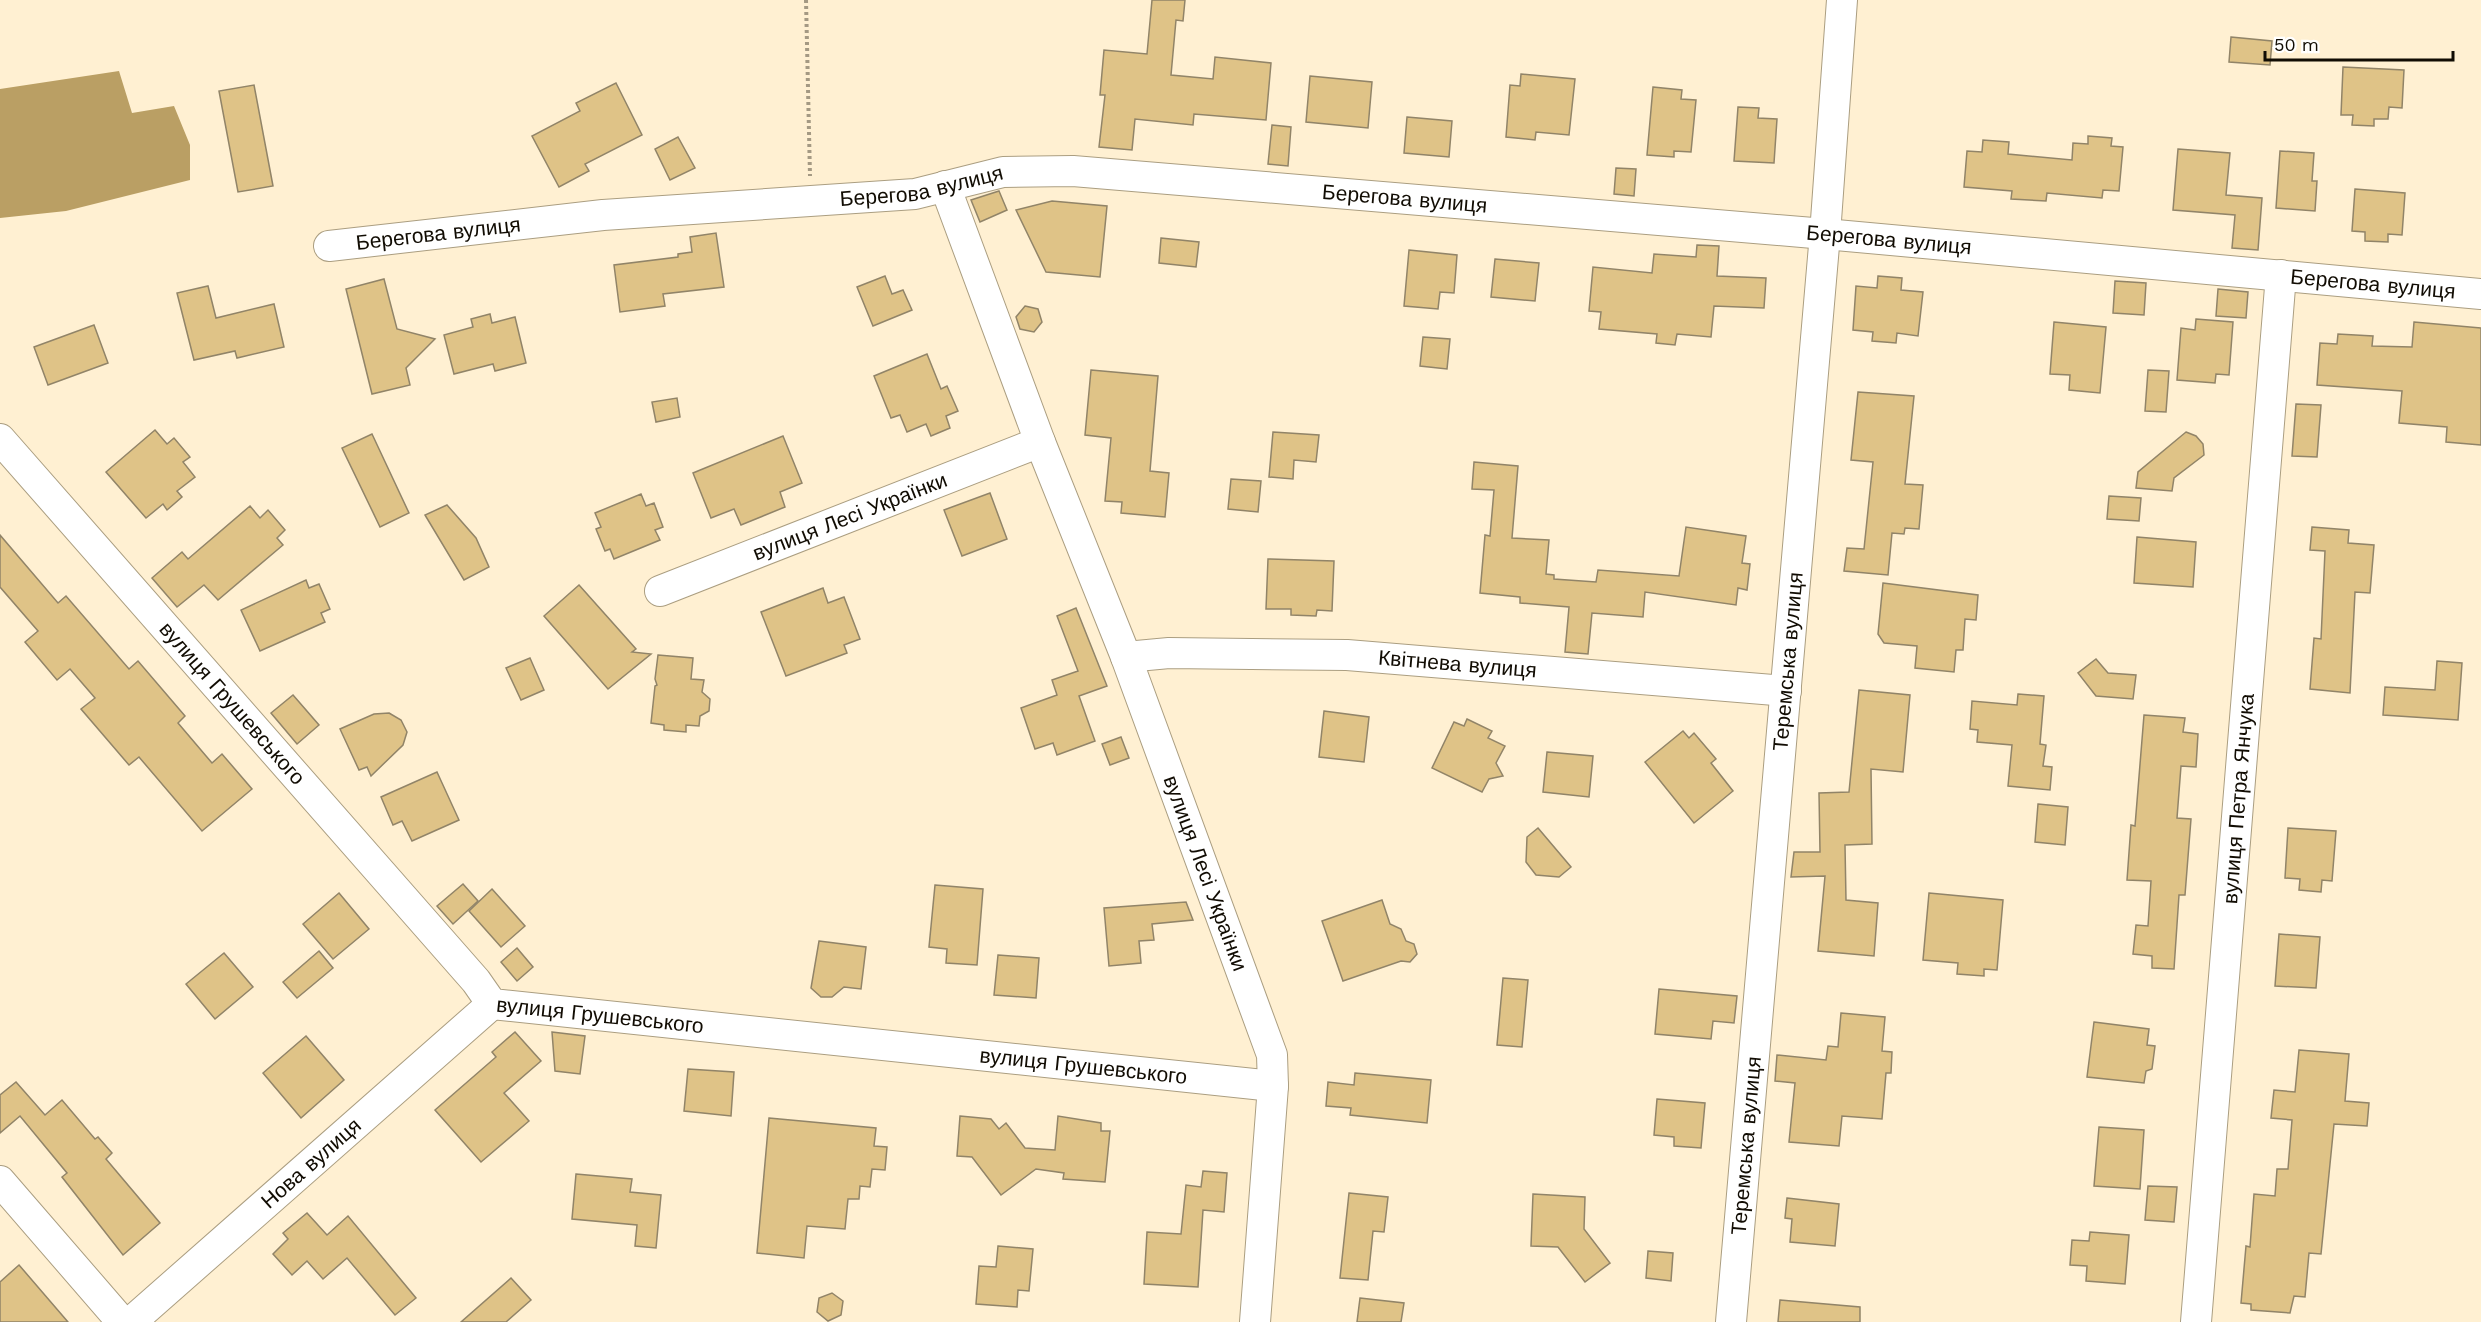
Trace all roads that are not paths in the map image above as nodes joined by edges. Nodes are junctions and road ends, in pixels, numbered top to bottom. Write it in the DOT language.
graph roads {
  1 [pos="1842,0"];
  2 [pos="945,186"];
  3 [pos="1826,234"];
  4 [pos="329,246"];
  5 [pos="2281,275"];
  6 [pos="2481,294"];
  7 [pos="0,439"];
  8 [pos="1040,442"];
  9 [pos="660,591"];
  10 [pos="1126,657"];
  11 [pos="1786,691"];
  12 [pos="492,1004"];
  13 [pos="1273,1086"];
  14 [pos="0,1181"];
  15 [pos="122,1322"];
  16 [pos="131,1322"];
  17 [pos="1255,1322"];
  18 [pos="1731,1322"];
  19 [pos="2196,1322"];
  1 -- 3 [label="street, Теремська вулиця"];
  2 -- 3 [label="street, Берегова вулиця"];
  2 -- 4 [label="street, Берегова вулиця"];
  2 -- 8 [label="street, вулиця Лесі Українки"];
  3 -- 5 [label="street, Берегова вулиця"];
  3 -- 11 [label="street, Теремська вулиця"];
  5 -- 6 [label="street, Берегова вулиця"];
  5 -- 19 [label="street, вулиця Петра Янчука"];
  7 -- 12 [label="street, вулиця Грушевського"];
  8 -- 9 [label="street, вулиця Лесі Українки"];
  8 -- 10 [label="street, вулиця Лесі Українки"];
  10 -- 11 [label="street, Квітнева вулиця"];
  10 -- 13 [label="street, вулиця Лесі Українки"];
  11 -- 18 [label="street, Теремська вулиця"];
  12 -- 13 [label="street, вулиця Грушевського"];
  12 -- 16 [label="street, Нова вулиця"];
  13 -- 17 [label="street, вулиця Лесі Українки"];
  14 -- 15 [label="street"];
}
